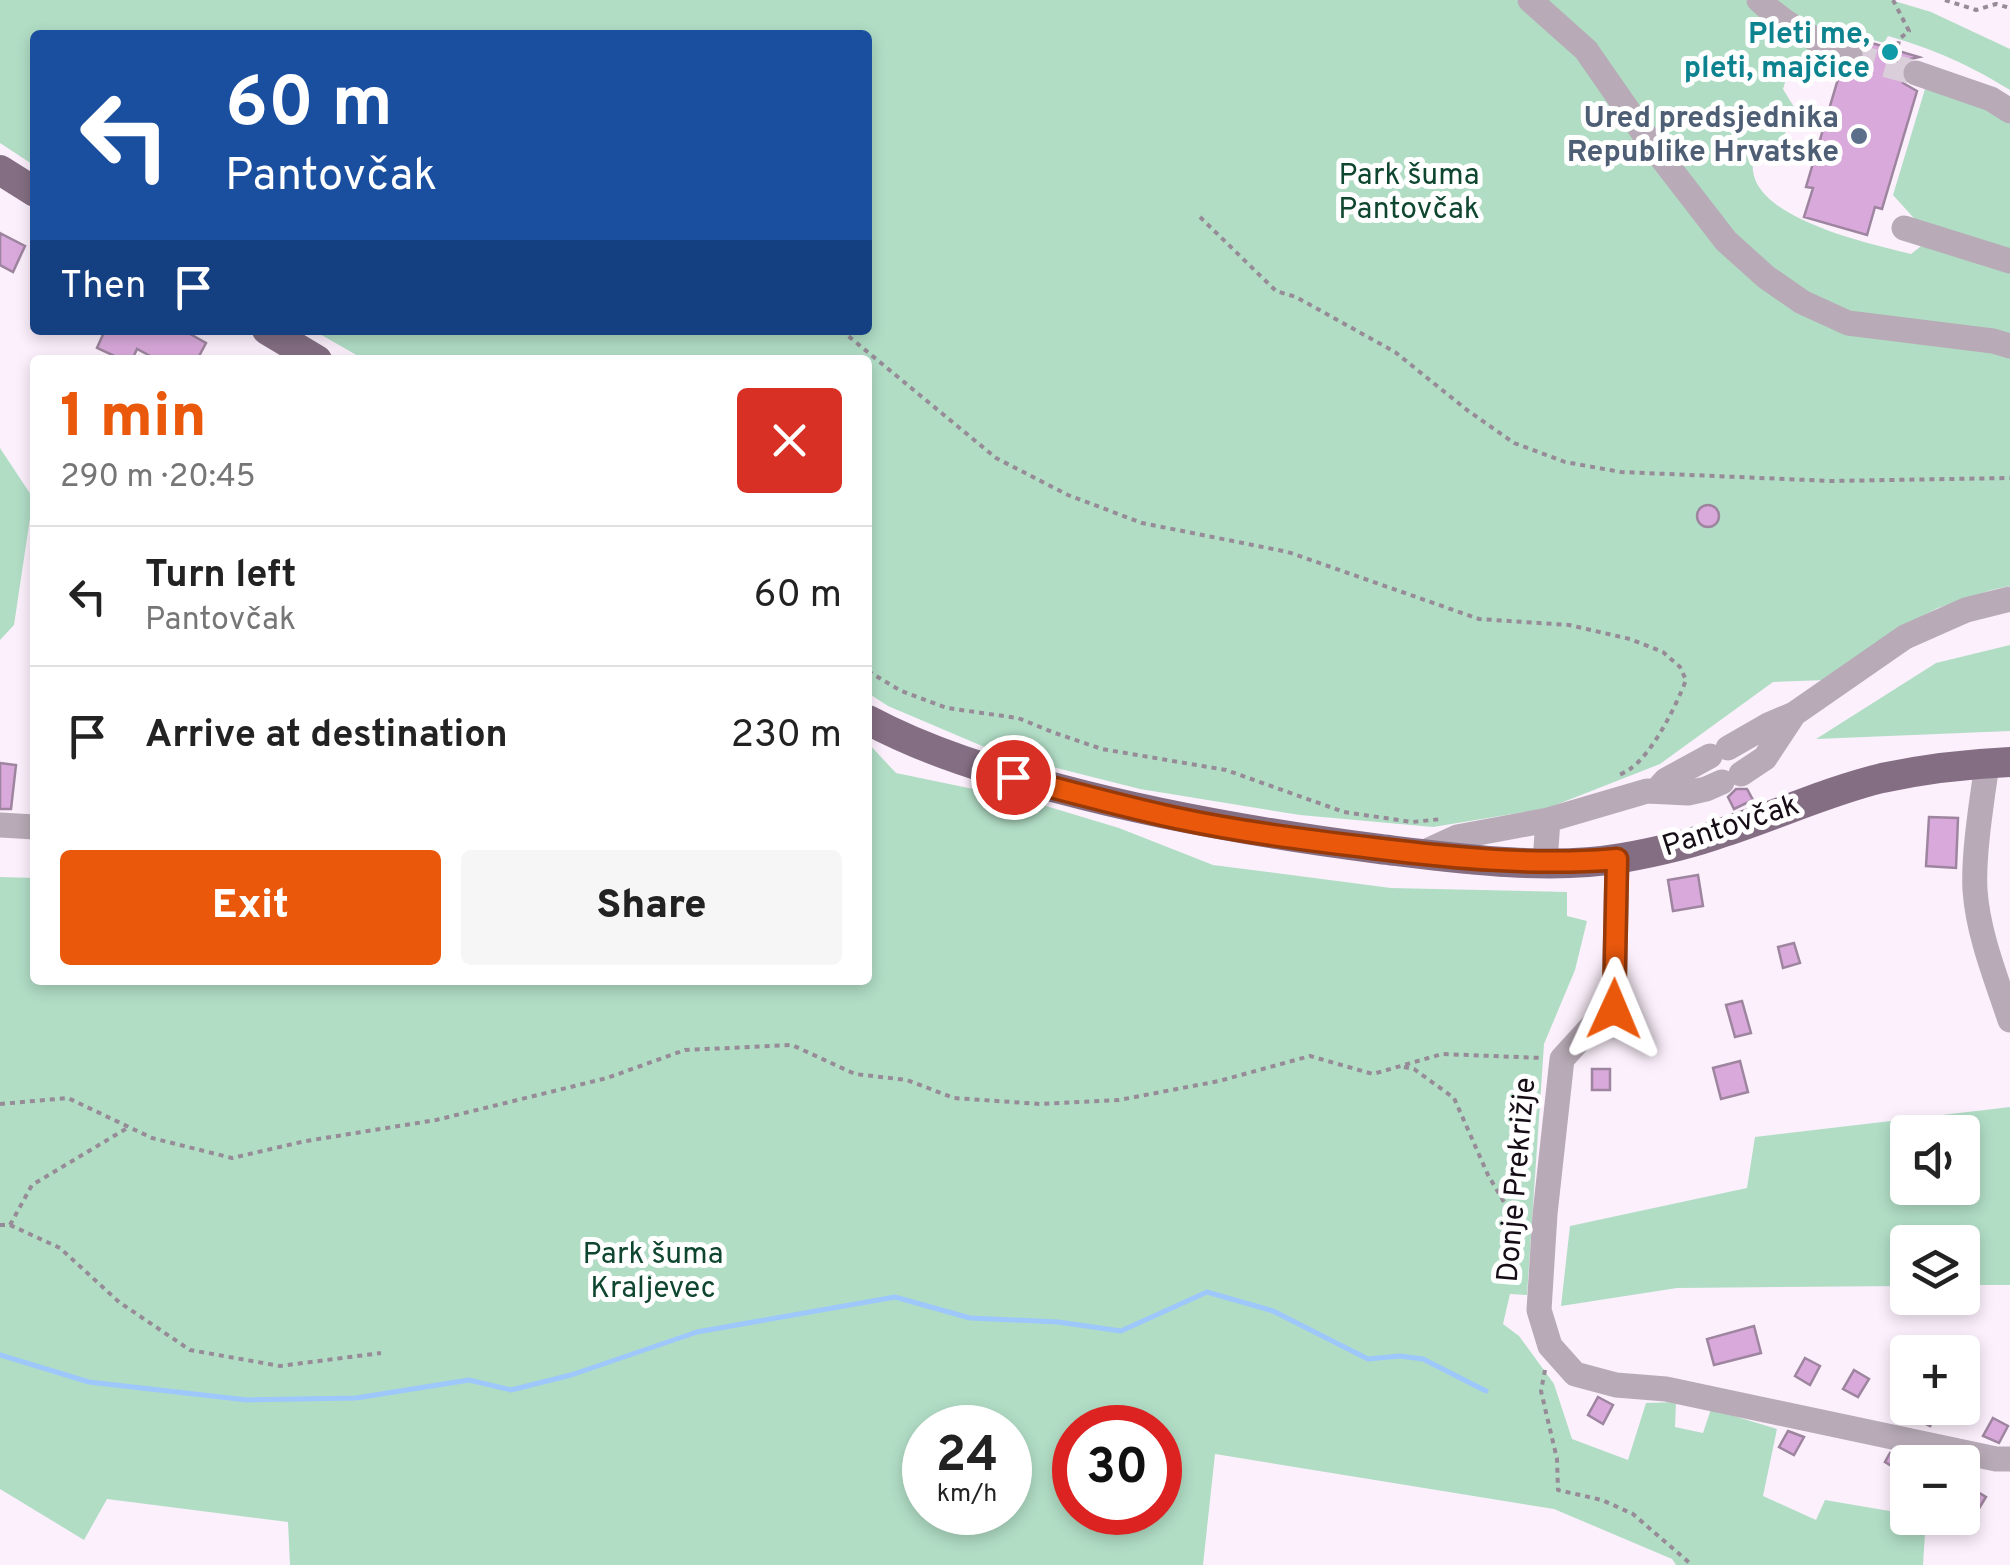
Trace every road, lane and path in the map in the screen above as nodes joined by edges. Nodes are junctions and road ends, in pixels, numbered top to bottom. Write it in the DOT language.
graph roads {
  1 [pos="1530,0"];
  2 [pos="1758,0"];
  3 [pos="1893,0"];
  4 [pos="1945,0"];
  5 [pos="2010,8"];
  6 [pos="1850,55"];
  7 [pos="1906,70"];
  8 [pos="2010,111"];
  9 [pos="0,170"];
  10 [pos="30,189"];
  11 [pos="1200,218"];
  12 [pos="1904,228"];
  13 [pos="2010,261"];
  14 [pos="274,335"];
  15 [pos="847,335"];
  16 [pos="2010,346"];
  17 [pos="308,355"];
  18 [pos="871,355"];
  19 [pos="872,356"];
  20 [pos="2010,478"];
  21 [pos="2010,599"];
  22 [pos="872,673"];
  23 [pos="1794,714"];
  24 [pos="872,722"];
  25 [pos="1998,763"];
  26 [pos="1616,776"];
  27 [pos="1656,791"];
  28 [pos="1450,818"];
  29 [pos="1548,820"];
  30 [pos="0,825"];
  31 [pos="30,826"];
  32 [pos="1420,854"];
  33 [pos="1617,859"];
  34 [pos="1545,862"];
  35 [pos="2010,1020"];
  36 [pos="1562,1059"];
  37 [pos="1399,1066"];
  38 [pos="0,1104"];
  39 [pos="128,1127"];
  40 [pos="0,1226"];
  41 [pos="10,1226"];
  42 [pos="1543,1240"];
  43 [pos="1550,1346"];
  44 [pos="381,1354"];
  45 [pos="2010,1459"];
  46 [pos="1692,1565"];
  1 -- 16 [label="street"];
  2 -- 6 [label="street"];
  3 -- 7 [label="path"];
  4 -- 5 [label="path"];
  7 -- 8 [label="street"];
  9 -- 10 [label="main road"];
  11 -- 20 [label="path"];
  12 -- 13 [label="street"];
  14 -- 17 [label="main road"];
  15 -- 18 [label="path"];
  19 -- 26 [label="path"];
  21 -- 23 [label="street"];
  22 -- 28 [label="path"];
  23 -- 27 [label="street"];
  23 -- 27 [label="street"];
  24 -- 32 [label="main road, Pantovčak"];
  25 -- 33 [label="main road, Pantovčak"];
  25 -- 35 [label="street"];
  27 -- 29 [label="street"];
  29 -- 32 [label="street"];
  29 -- 34 [label="street"];
  30 -- 31 [label="street"];
  32 -- 34 [label="main road, Pantovčak"];
  33 -- 34 [label="main road, Pantovčak"];
  33 -- 36 [label="street, Donje Prekrižje"];
  36 -- 37 [label="path"];
  36 -- 42 [label="street, Donje Prekrižje"];
  37 -- 39 [label="path"];
  37 -- 42 [label="path"];
  38 -- 39 [label="path"];
  39 -- 41 [label="path"];
  40 -- 41 [label="path"];
  41 -- 44 [label="path"];
  42 -- 43 [label="street, Donje Prekrižje"];
  43 -- 45 [label="street"];
  43 -- 46 [label="path"];
}
